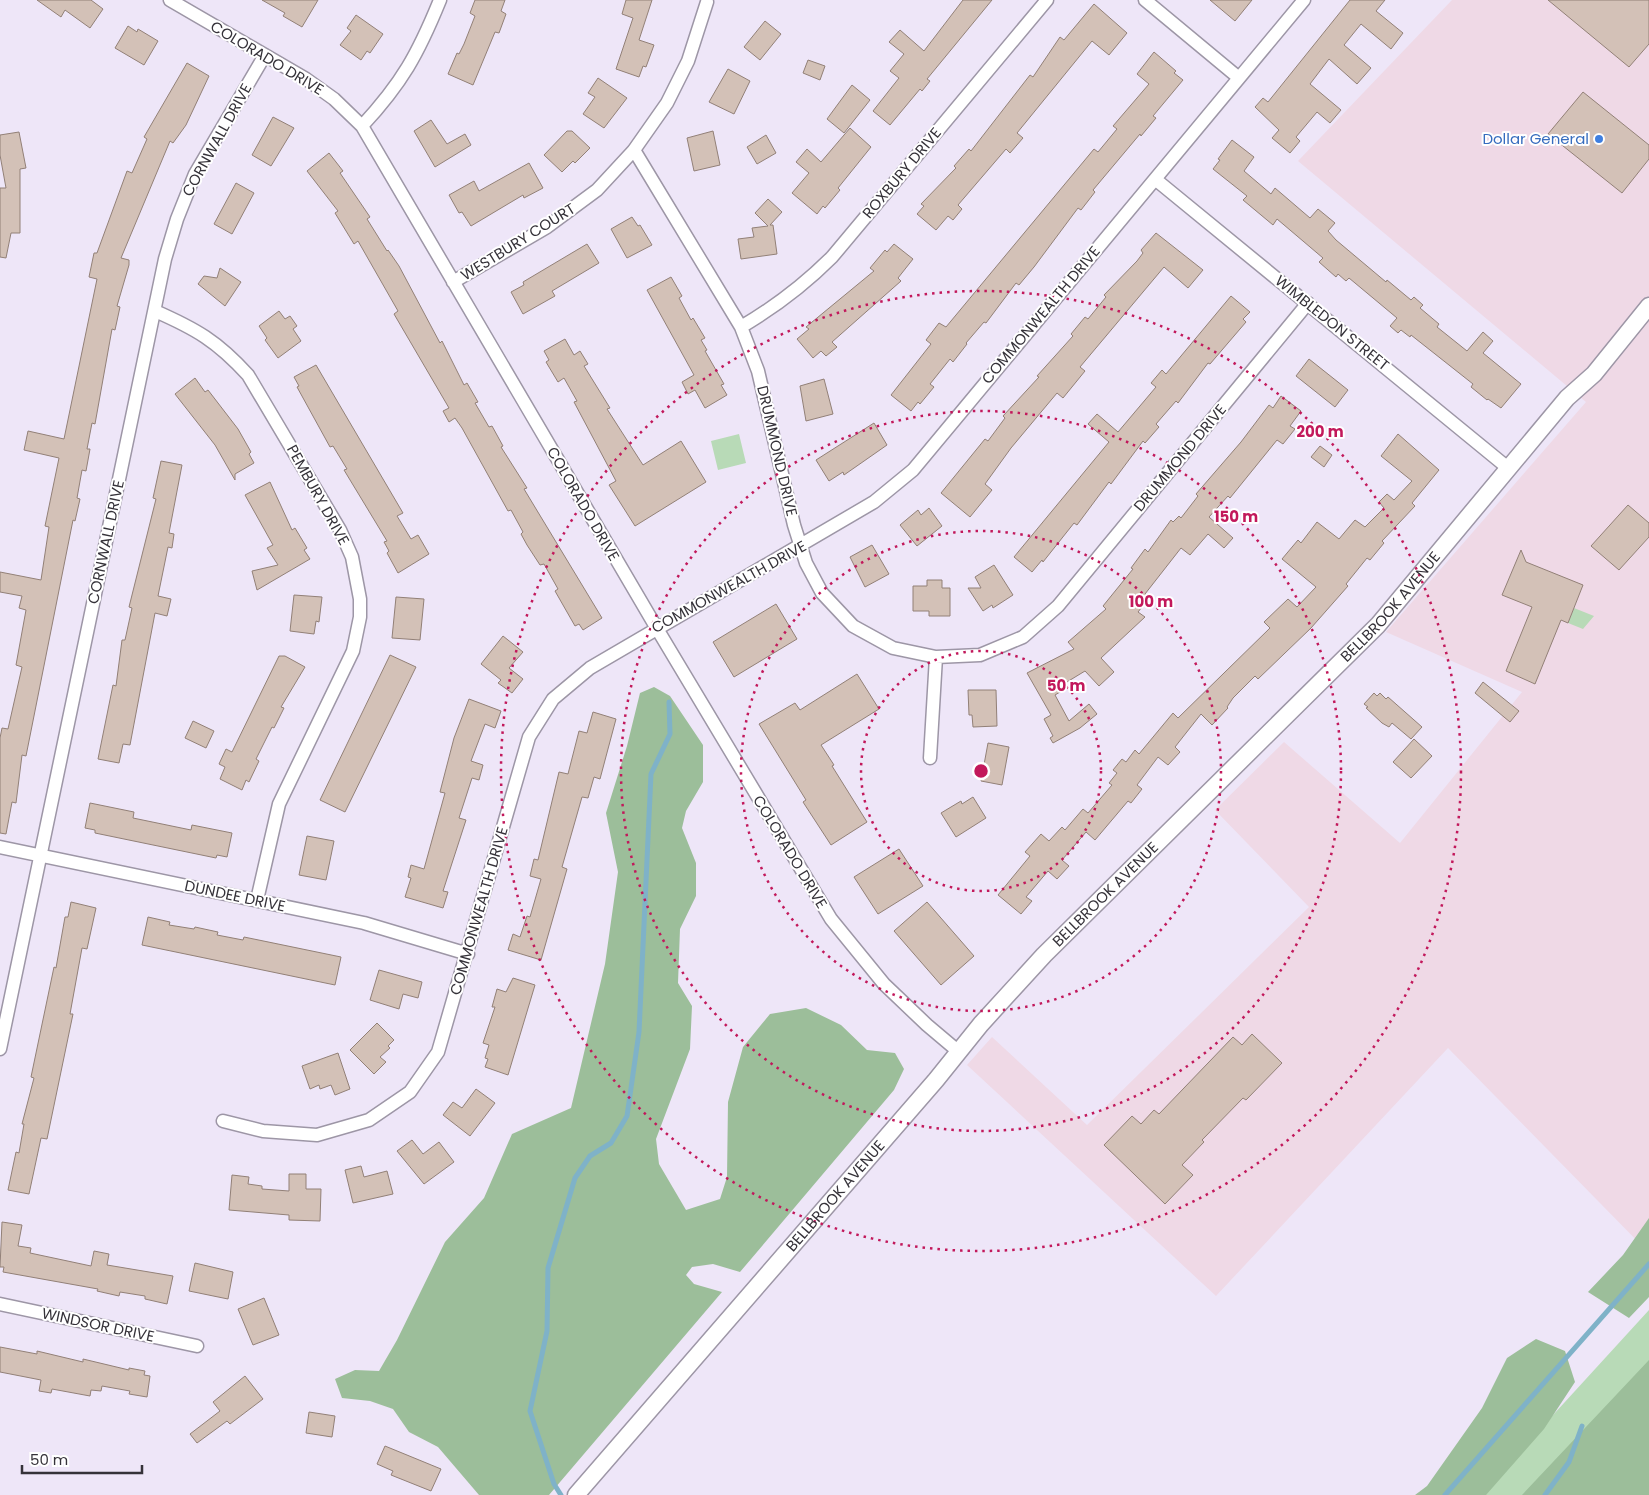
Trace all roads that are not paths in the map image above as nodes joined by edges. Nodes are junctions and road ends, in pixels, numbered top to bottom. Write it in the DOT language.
graph roads {
  1 [pos="170,0"];
  2 [pos="440,0"];
  3 [pos="1047,0"];
  4 [pos="1145,0"];
  5 [pos="1304,0"];
  6 [pos="707,2"];
  7 [pos="265,55"];
  8 [pos="1238,78"];
  9 [pos="362,126"];
  10 [pos="634,150"];
  11 [pos="1155,179"];
  12 [pos="453,282"];
  13 [pos="1308,303"];
  14 [pos="1649,306"];
  15 [pos="155,311"];
  16 [pos="741,327"];
  17 [pos="1508,468"];
  18 [pos="800,547"];
  19 [pos="656,627"];
  20 [pos="936,658"];
  21 [pos="930,758"];
  22 [pos="0,847"];
  23 [pos="40,855"];
  24 [pos="256,900"];
  25 [pos="468,954"];
  26 [pos="0,1049"];
  27 [pos="958,1052"];
  28 [pos="223,1121"];
  29 [pos="0,1304"];
  30 [pos="197,1346"];
  31 [pos="576,1495"];
  1 -- 7 [label="street, COLORADO DRIVE"];
  2 -- 9 [label="street"];
  3 -- 16 [label="street, ROXBURY DRIVE"];
  4 -- 8 [label="street"];
  5 -- 8 [label="street, COMMONWEALTH DRIVE"];
  6 -- 10 [label="street, WESTBURY COURT"];
  7 -- 9 [label="street, COLORADO DRIVE"];
  7 -- 15 [label="street, CORNWALL DRIVE"];
  8 -- 11 [label="street, COMMONWEALTH DRIVE"];
  9 -- 12 [label="street, COLORADO DRIVE"];
  10 -- 12 [label="street, WESTBURY COURT"];
  10 -- 16 [label="street, DRUMMOND DRIVE"];
  11 -- 13 [label="street, WIMBLEDON STREET"];
  11 -- 18 [label="street, COMMONWEALTH DRIVE"];
  12 -- 19 [label="street, COLORADO DRIVE"];
  13 -- 17 [label="street, WIMBLEDON STREET"];
  13 -- 20 [label="street, DRUMMOND DRIVE"];
  14 -- 17 [label="street, BELLBROOK AVENUE"];
  15 -- 23 [label="street, CORNWALL DRIVE"];
  15 -- 24 [label="street, PEMBURY DRIVE"];
  16 -- 18 [label="street, DRUMMOND DRIVE"];
  17 -- 27 [label="street, BELLBROOK AVENUE"];
  18 -- 19 [label="street, COMMONWEALTH DRIVE"];
  18 -- 20 [label="street, DRUMMOND DRIVE"];
  19 -- 25 [label="street, COMMONWEALTH DRIVE"];
  19 -- 27 [label="street, COLORADO DRIVE"];
  20 -- 21 [label="street"];
  22 -- 23 [label="street, DUNDEE DRIVE"];
  23 -- 24 [label="street, DUNDEE DRIVE"];
  23 -- 26 [label="street, CORNWALL DRIVE"];
  24 -- 25 [label="street, DUNDEE DRIVE"];
  25 -- 28 [label="street, COMMONWEALTH DRIVE"];
  27 -- 31 [label="street, BELLBROOK AVENUE"];
  29 -- 30 [label="street, WINDSOR DRIVE"];
}
